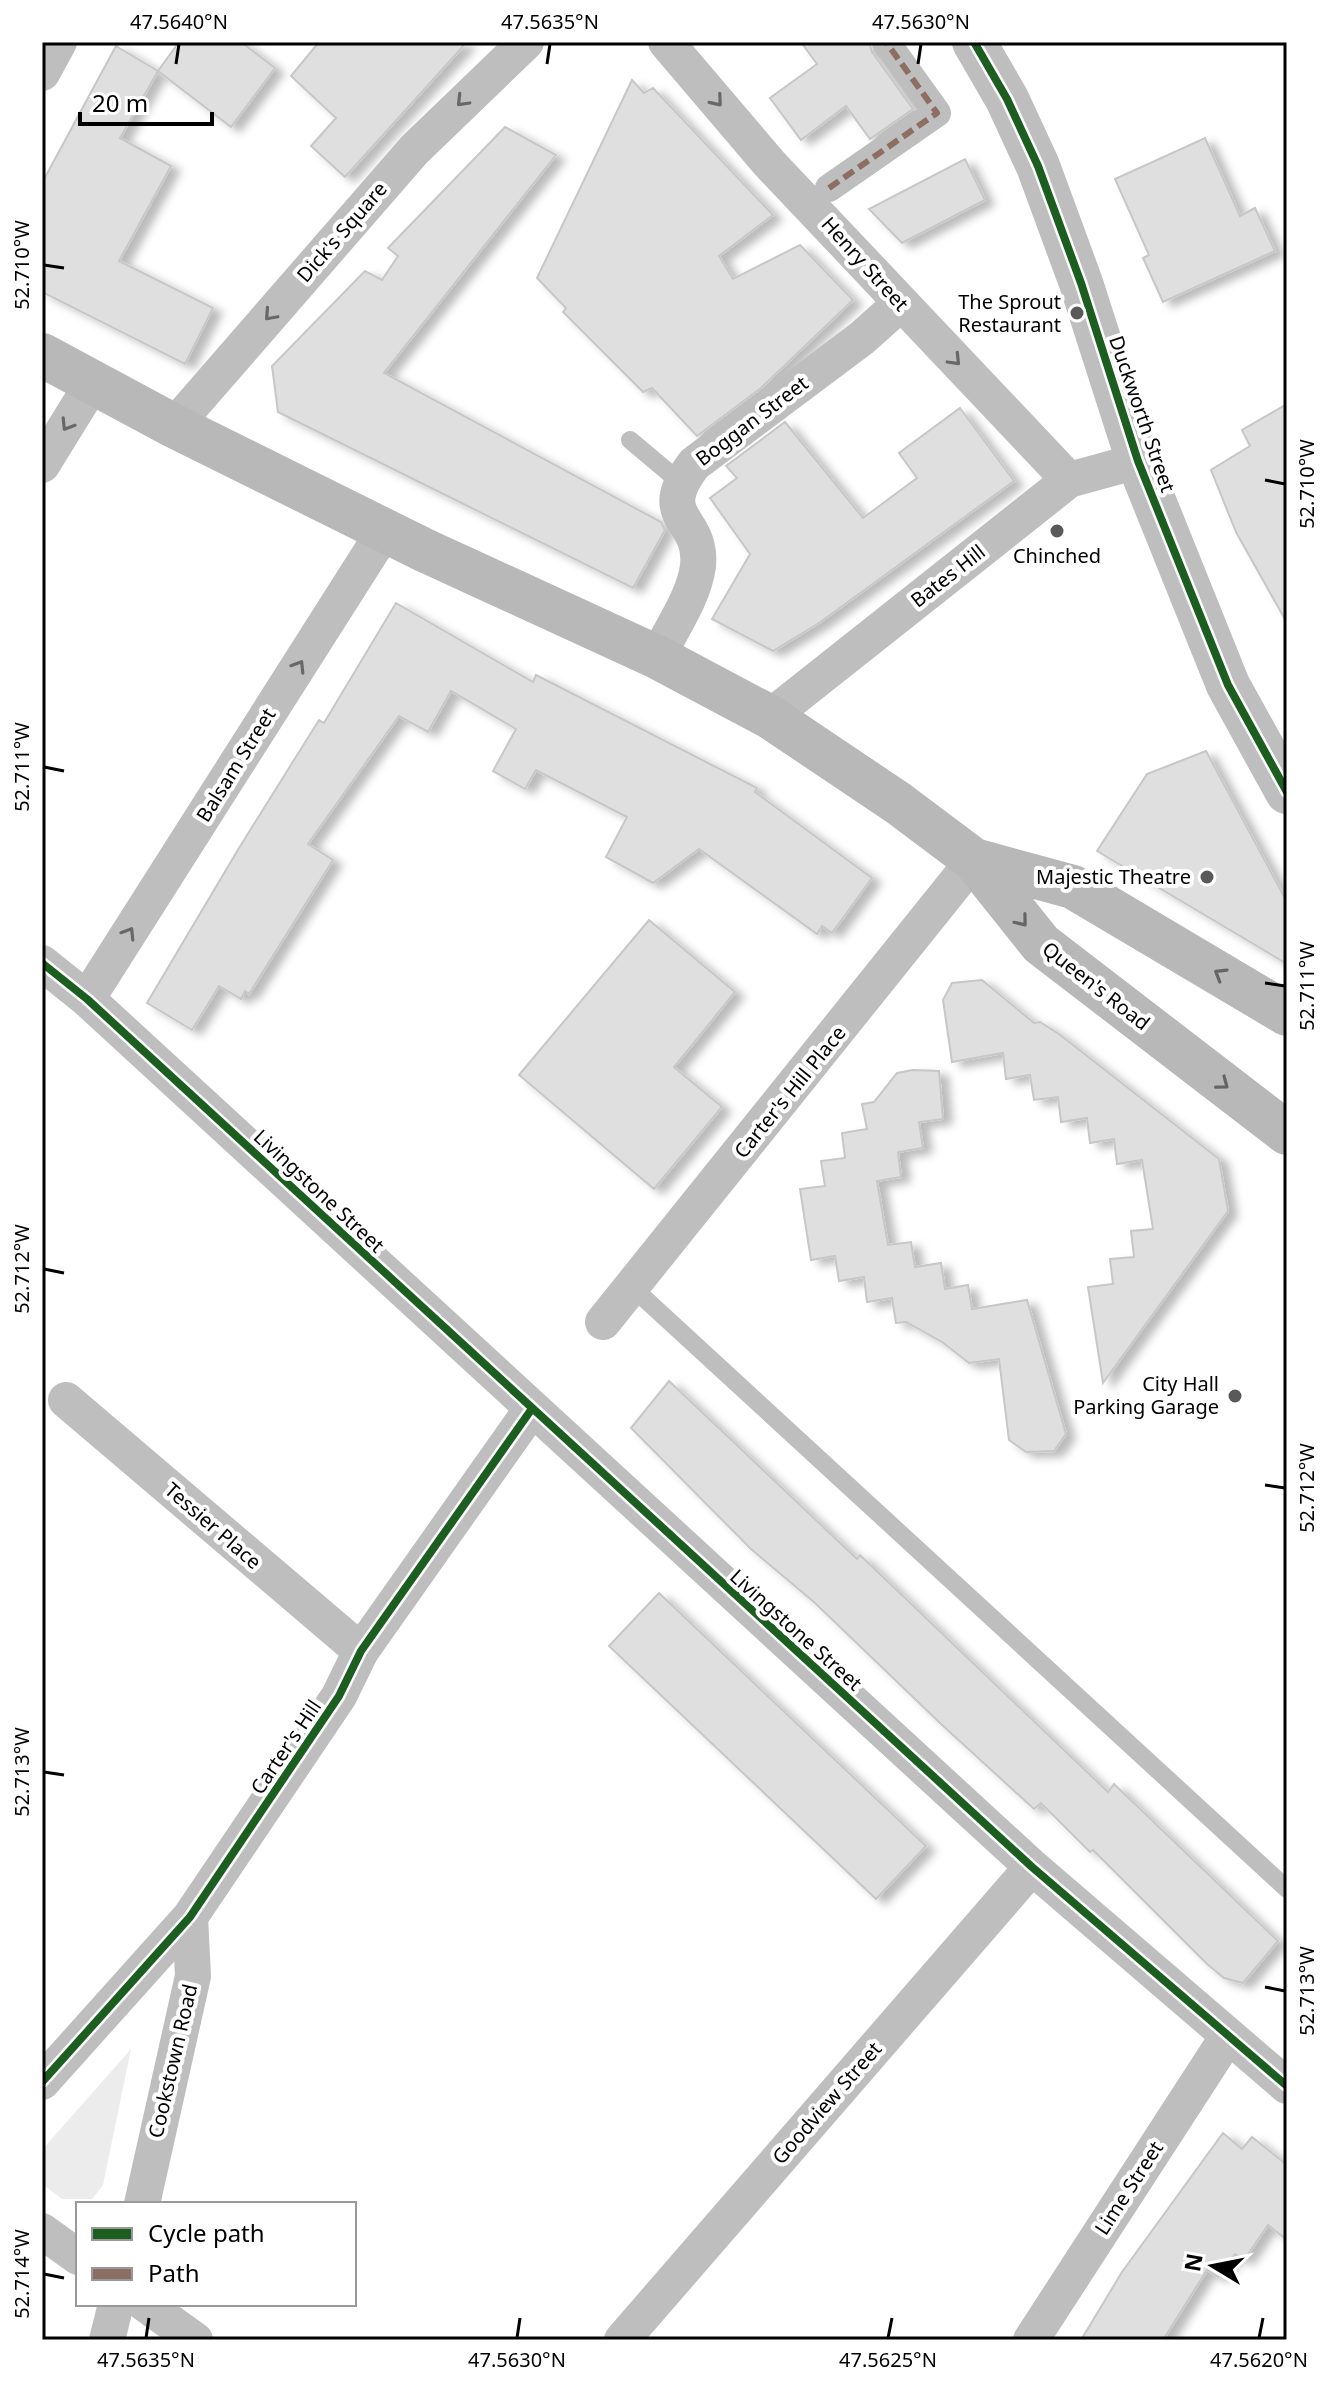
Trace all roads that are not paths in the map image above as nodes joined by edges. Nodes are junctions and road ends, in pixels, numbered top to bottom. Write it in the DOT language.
graph roads {
  1 [pos="59,42"];
  2 [pos="666,42"];
  3 [pos="886,42"];
  4 [pos="974,42"];
  5 [pos="519,44"];
  6 [pos="42,73"];
  7 [pos="829,188"];
  8 [pos="900,304"];
  9 [pos="42,355"];
  10 [pos="92,384"];
  11 [pos="174,426"];
  12 [pos="630,440"];
  13 [pos="1138,461"];
  14 [pos="42,465"];
  15 [pos="1069,480"];
  16 [pos="680,482"];
  17 [pos="385,530"];
  18 [pos="657,657"];
  19 [pos="770,717"];
  20 [pos="1287,792"];
  21 [pos="974,860"];
  22 [pos="42,963"];
  23 [pos="87,999"];
  24 [pos="1287,1014"];
  25 [pos="1287,1133"];
  26 [pos="632,1287"];
  27 [pos="603,1322"];
  28 [pos="66,1400"];
  29 [pos="531,1410"];
  30 [pos="361,1651"];
  31 [pos="1032,1867"];
  32 [pos="1287,1889"];
  33 [pos="190,1917"];
  34 [pos="1228,2036"];
  35 [pos="42,2082"];
  36 [pos="1287,2086"];
  37 [pos="142,2202"];
  38 [pos="42,2231"];
  39 [pos="76,2256"];
  40 [pos="116,2306"];
  41 [pos="148,2306"];
  42 [pos="107,2340"];
  43 [pos="195,2340"];
  44 [pos="622,2340"];
  45 [pos="1031,2340"];
  1 -- 6 [label="street"];
  2 -- 8 [label="street, Henry Street, one-way"];
  3 -- 7 [label="street"];
  4 -- 13 [label="street, Duckworth Street"];
  5 -- 11 [label="street, Dick's Square, one-way"];
  8 -- 15 [label="street, Henry Street, one-way"];
  8 -- 16 [label="street, Boggan Street"];
  9 -- 10 [label="main road"];
  10 -- 11 [label="main road"];
  10 -- 14 [label="street, one-way"];
  11 -- 17 [label="main road"];
  12 -- 16 [label="lane"];
  13 -- 15 [label="street, Bates Hill"];
  13 -- 20 [label="street, Duckworth Street"];
  15 -- 19 [label="street, Bates Hill"];
  16 -- 18 [label="street, Boggan Street"];
  17 -- 18 [label="main road"];
  23 -- 17 [label="street, Balsam Street, one-way"];
  18 -- 19 [label="main road"];
  19 -- 21 [label="main road"];
  24 -- 21 [label="main road, one-way"];
  21 -- 25 [label="main road, Queen's Road, one-way"];
  21 -- 26 [label="street, Carter's Hill Place"];
  22 -- 23 [label="street, Livingstone Street"];
  23 -- 29 [label="street, Livingstone Street"];
  26 -- 27 [label="street, Carter's Hill Place"];
  26 -- 32 [label="lane"];
  28 -- 30 [label="street, Tessier Place"];
  29 -- 30 [label="street, Carter's Hill"];
  29 -- 31 [label="street, Livingstone Street"];
  30 -- 33 [label="street, Carter's Hill"];
  31 -- 34 [label="street, Livingstone Street"];
  31 -- 44 [label="street, Goodview Street"];
  33 -- 35 [label="street, Carter's Hill"];
  33 -- 37 [label="street, Cookstown Road"];
  34 -- 36 [label="street, Livingstone Street"];
  34 -- 45 [label="street, Lime Street"];
  38 -- 39 [label="street"];
  40 -- 42 [label="street"];
  41 -- 43 [label="street"];
}
